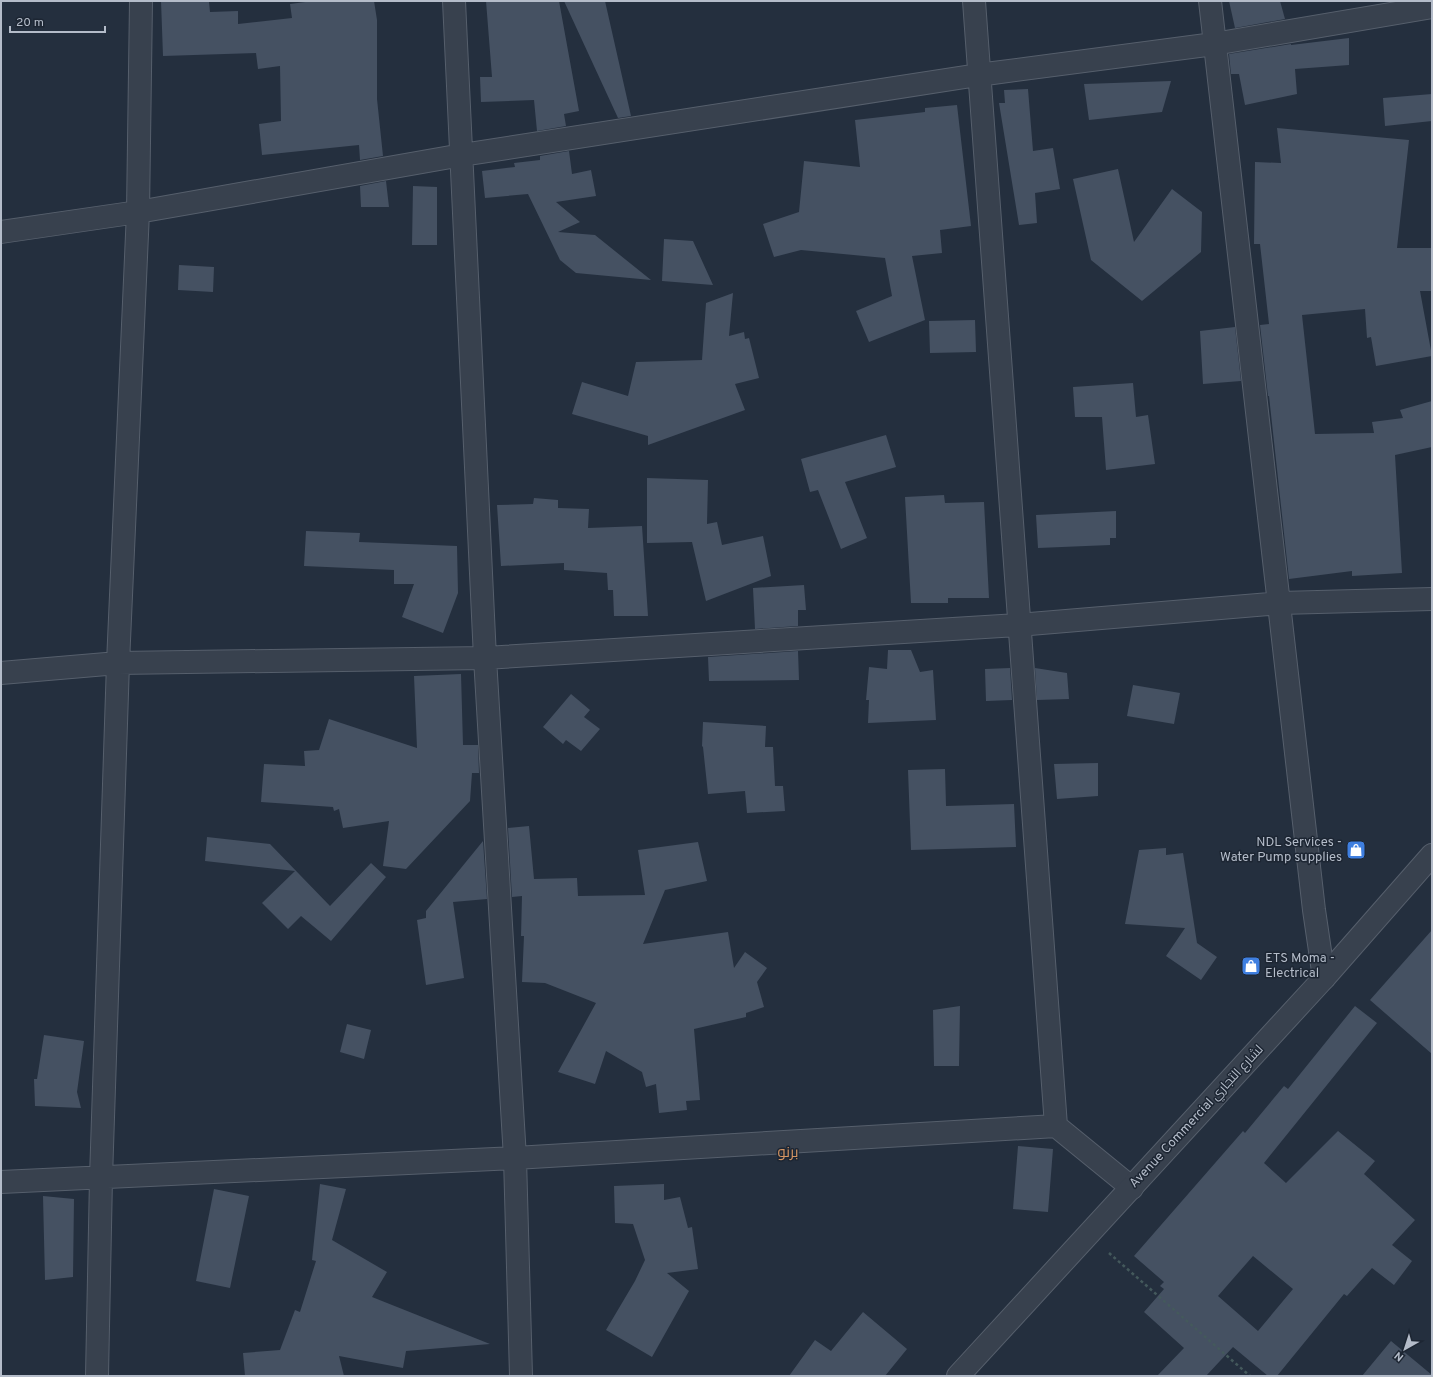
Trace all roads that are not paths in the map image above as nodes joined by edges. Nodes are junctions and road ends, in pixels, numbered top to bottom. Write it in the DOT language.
graph roads {
  1 [pos="141,1"];
  2 [pos="454,1"];
  3 [pos="974,1"];
  4 [pos="1210,1"];
  5 [pos="1432,7"];
  6 [pos="1214,44"];
  7 [pos="978,75"];
  8 [pos="462,156"];
  9 [pos="138,212"];
  10 [pos="1,232"];
  11 [pos="1432,599"];
  12 [pos="1280,603"];
  13 [pos="1018,625"];
  14 [pos="485,658"];
  15 [pos="118,663"];
  16 [pos="1,673"];
  17 [pos="1432,855"];
  18 [pos="1324,978"];
  19 [pos="1056,1126"];
  20 [pos="515,1158"];
  21 [pos="101,1178"];
  22 [pos="1,1182"];
  23 [pos="1132,1188"];
  24 [pos="97,1376"];
  25 [pos="521,1376"];
  26 [pos="958,1376"];
  1 -- 9 [label="street"];
  2 -- 8 [label="street"];
  3 -- 7 [label="street"];
  4 -- 6 [label="street"];
  5 -- 6 [label="street"];
  6 -- 7 [label="street"];
  6 -- 12 [label="street"];
  7 -- 8 [label="street"];
  7 -- 13 [label="street"];
  8 -- 9 [label="street"];
  8 -- 14 [label="street"];
  9 -- 10 [label="street"];
  9 -- 15 [label="street"];
  11 -- 12 [label="street"];
  12 -- 13 [label="street"];
  12 -- 18 [label="street"];
  13 -- 14 [label="street"];
  13 -- 19 [label="street"];
  14 -- 15 [label="street"];
  14 -- 20 [label="street"];
  15 -- 16 [label="street"];
  15 -- 21 [label="street"];
  17 -- 18 [label="street, Avenue Commercial لشارع التجاري"];
  18 -- 23 [label="street, Avenue Commercial لشارع التجاري"];
  19 -- 20 [label="street"];
  19 -- 23 [label="street"];
  20 -- 21 [label="street"];
  20 -- 25 [label="street"];
  21 -- 22 [label="street"];
  21 -- 24 [label="street"];
  23 -- 26 [label="street, Avenue Commercial لشارع التجاري"];
}
